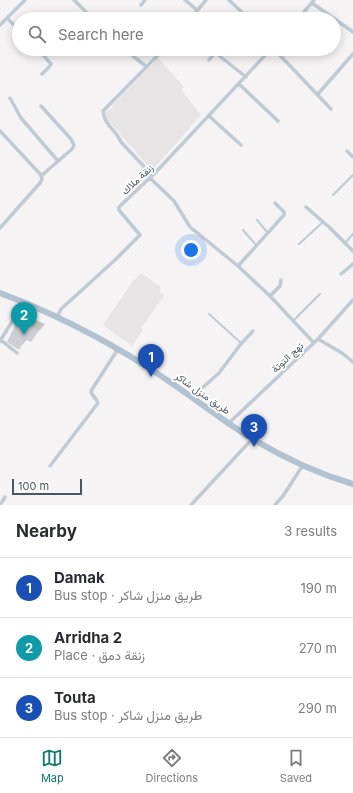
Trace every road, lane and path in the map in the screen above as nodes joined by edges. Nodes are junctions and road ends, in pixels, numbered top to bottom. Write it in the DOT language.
graph roads {
  1 [pos="25,0"];
  2 [pos="74,0"];
  3 [pos="145,0"];
  4 [pos="185,0"];
  5 [pos="206,0"];
  6 [pos="229,0"];
  7 [pos="313,1"];
  8 [pos="141,5"];
  9 [pos="197,10"];
  10 [pos="13,12"];
  11 [pos="86,12"];
  12 [pos="242,12"];
  13 [pos="304,12"];
  14 [pos="327,12"];
  15 [pos="12,13"];
  16 [pos="7,18"];
  17 [pos="12,23"];
  18 [pos="341,23"];
  19 [pos="0,25"];
  20 [pos="353,32"];
  21 [pos="353,54"];
  22 [pos="44,56"];
  23 [pos="133,56"];
  24 [pos="157,56"];
  25 [pos="212,56"];
  26 [pos="220,56"];
  27 [pos="265,56"];
  28 [pos="281,56"];
  29 [pos="209,60"];
  30 [pos="147,67"];
  31 [pos="42,74"];
  32 [pos="246,77"];
  33 [pos="239,84"];
  34 [pos="318,94"];
  35 [pos="10,98"];
  36 [pos="41,106"];
  37 [pos="331,109"];
  38 [pos="209,116"];
  39 [pos="278,121"];
  40 [pos="0,131"];
  41 [pos="241,145"];
  42 [pos="347,151"];
  43 [pos="353,157"];
  44 [pos="58,161"];
  45 [pos="353,175"];
  46 [pos="41,176"];
  47 [pos="151,176"];
  48 [pos="333,195"];
  49 [pos="275,203"];
  50 [pos="306,207"];
  51 [pos="257,220"];
  52 [pos="322,222"];
  53 [pos="0,228"];
  54 [pos="243,230"];
  55 [pos="268,233"];
  56 [pos="353,234"];
  57 [pos="345,243"];
  58 [pos="300,244"];
  59 [pos="256,245"];
  60 [pos="353,251"];
  61 [pos="353,264"];
  62 [pos="238,266"];
  63 [pos="341,274"];
  64 [pos="281,280"];
  65 [pos="0,293"];
  66 [pos="320,294"];
  67 [pos="270,296"];
  68 [pos="353,300"];
  69 [pos="24,302"];
  70 [pos="210,314"];
  71 [pos="57,317"];
  72 [pos="293,321"];
  73 [pos="253,331"];
  74 [pos="318,339"];
  75 [pos="0,341"];
  76 [pos="241,343"];
  77 [pos="314,343"];
  78 [pos="118,349"];
  79 [pos="17,353"];
  80 [pos="353,362"];
  81 [pos="192,397"];
  82 [pos="229,423"];
  83 [pos="253,438"];
  84 [pos="303,465"];
  85 [pos="50,466"];
  86 [pos="353,484"];
  87 [pos="5,497"];
  88 [pos="0,505"];
  89 [pos="191,505"];
  90 [pos="275,505"];
  1 -- 10 [label="street"];
  2 -- 11 [label="street"];
  3 -- 8 [label="street"];
  4 -- 9 [label="street"];
  5 -- 9 [label="street"];
  6 -- 12 [label="street"];
  7 -- 13 [label="street"];
  7 -- 14 [label="street"];
  15 -- 16 [label="street"];
  16 -- 17 [label="street"];
  16 -- 19 [label="street"];
  18 -- 20 [label="street"];
  21 -- 34 [label="street"];
  22 -- 31 [label="street"];
  23 -- 30 [label="street"];
  24 -- 30 [label="street"];
  25 -- 29 [label="street"];
  26 -- 32 [label="street"];
  27 -- 32 [label="street, زنقة ملاك"];
  28 -- 34 [label="street"];
  30 -- 47 [label="street"];
  32 -- 33 [label="street, زنقة ملاك"];
  33 -- 38 [label="street, زنقة ملاك"];
  33 -- 39 [label="street"];
  34 -- 37 [label="street"];
  35 -- 44 [label="street"];
  36 -- 44 [label="street"];
  38 -- 41 [label="street"];
  38 -- 47 [label="street, زنقة ملاك"];
  40 -- 46 [label="street"];
  42 -- 43 [label="street"];
  44 -- 46 [label="street"];
  45 -- 48 [label="lane"];
  46 -- 53 [label="street"];
  47 -- 62 [label="street"];
  47 -- 71 [label="street, زنقة ملاك"];
  49 -- 55 [label="street"];
  50 -- 52 [label="street"];
  51 -- 55 [label="lane"];
  52 -- 57 [label="street"];
  52 -- 58 [label="lane"];
  54 -- 59 [label="lane"];
  55 -- 59 [label="street"];
  56 -- 57 [label="lane"];
  57 -- 60 [label="street"];
  59 -- 62 [label="street"];
  61 -- 63 [label="street"];
  62 -- 67 [label="street"];
  64 -- 67 [label="street"];
  65 -- 69 [label="main road, طريق منزل شاكر"];
  66 -- 72 [label="lane"];
  67 -- 72 [label="street"];
  68 -- 74 [label="street, نهج التوتة"];
  69 -- 71 [label="main road, طريق منزل شاكر"];
  69 -- 75 [label="street"];
  70 -- 76 [label="lane"];
  71 -- 78 [label="main road, طريق منزل شاكر"];
  72 -- 77 [label="street"];
  73 -- 76 [label="street"];
  74 -- 77 [label="street, نهج التوتة"];
  74 -- 80 [label="street"];
  75 -- 79 [label="street"];
  76 -- 81 [label="street"];
  77 -- 82 [label="street, نهج التوتة"];
  78 -- 81 [label="main road, طريق منزل شاكر"];
  78 -- 85 [label="street"];
  81 -- 82 [label="main road, طريق منزل شاكر"];
  82 -- 83 [label="main road, طريق منزل شاكر"];
  83 -- 84 [label="main road, طريق منزل شاكر"];
  83 -- 89 [label="street"];
  84 -- 86 [label="main road, طريق منزل شاكر"];
  84 -- 90 [label="street"];
  87 -- 88 [label="street"];
}
